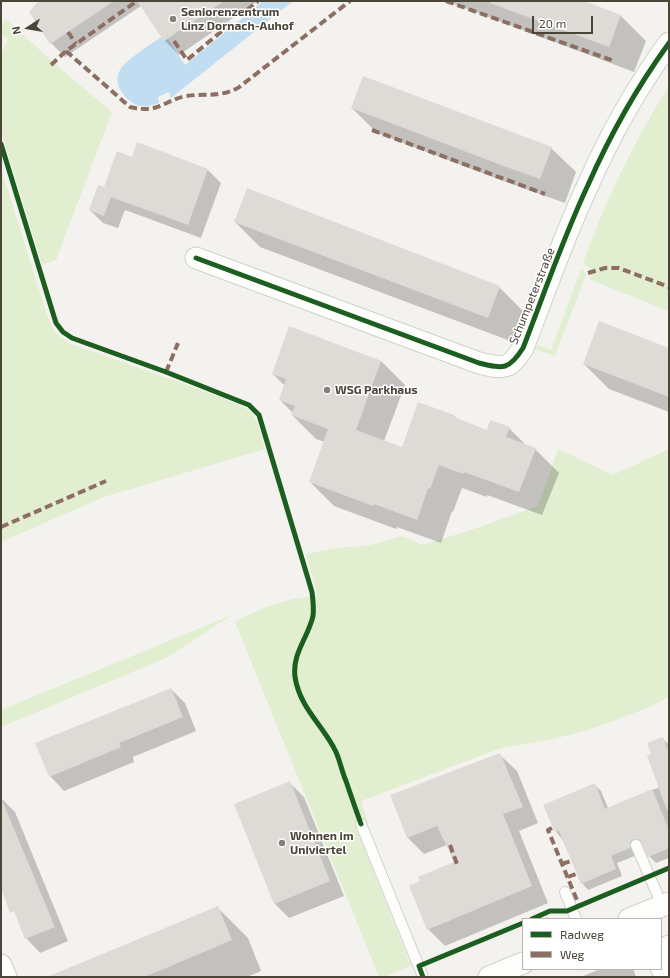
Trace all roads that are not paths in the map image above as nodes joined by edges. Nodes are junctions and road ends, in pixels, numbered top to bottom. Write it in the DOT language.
graph roads {
  1 [pos="669,43"];
  2 [pos="196,258"];
  3 [pos="361,824"];
  4 [pos="636,845"];
  5 [pos="565,892"];
  6 [pos="667,904"];
  7 [pos="576,918"];
  8 [pos="632,918"];
  9 [pos="669,946"];
  10 [pos="522,963"];
  11 [pos="1,965"];
  12 [pos="662,965"];
  13 [pos="6,977"];
  14 [pos="423,977"];
  15 [pos="489,977"];
  1 -- 2 [label="street, Schumpeterstraße"];
  3 -- 14 [label="lane"];
  4 -- 6 [label="lane"];
  5 -- 7 [label="lane"];
  6 -- 8 [label="street"];
  9 -- 12 [label="street"];
  10 -- 15 [label="street"];
  11 -- 13 [label="street"];
}
